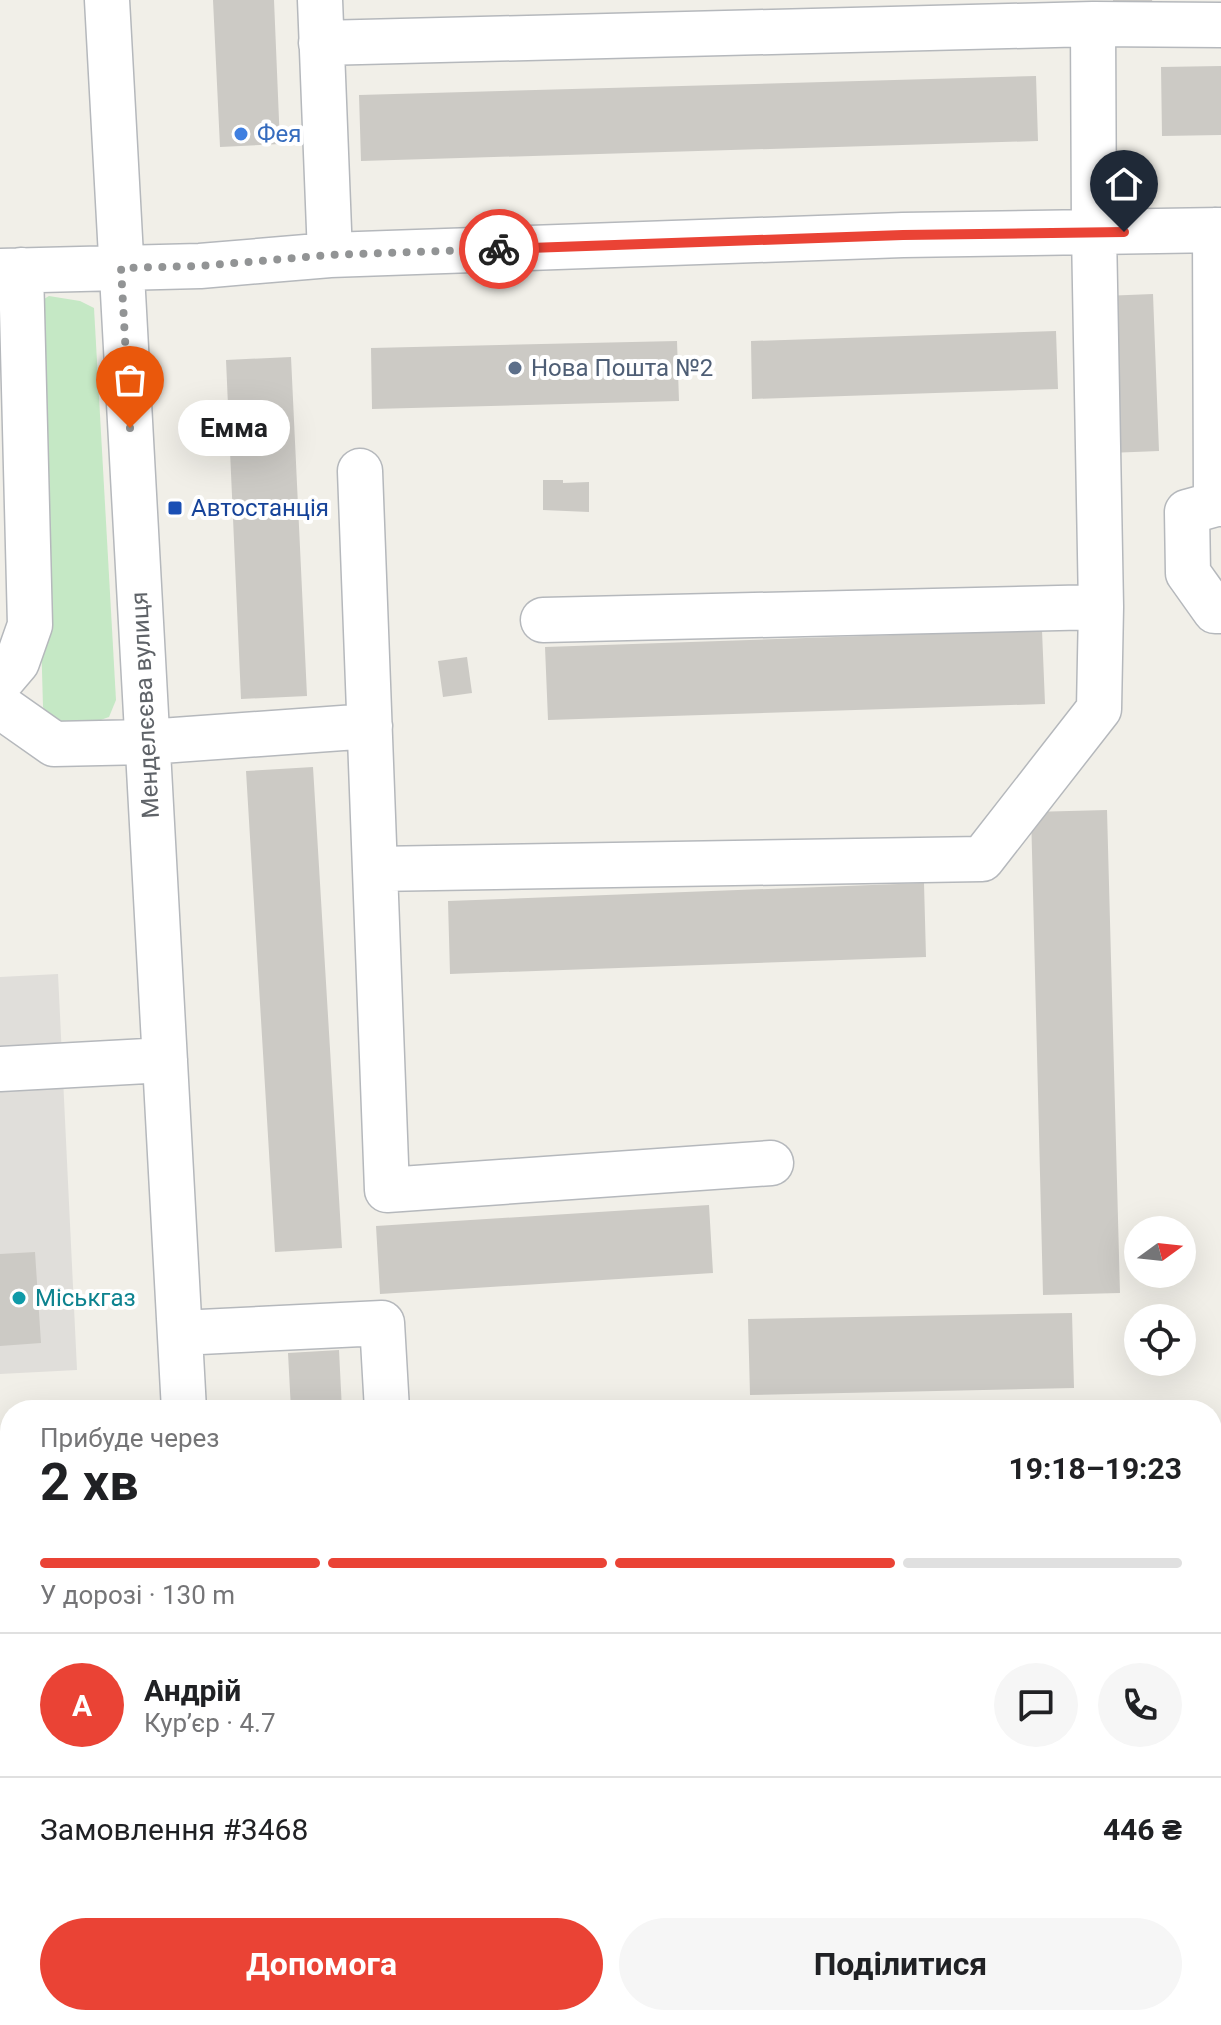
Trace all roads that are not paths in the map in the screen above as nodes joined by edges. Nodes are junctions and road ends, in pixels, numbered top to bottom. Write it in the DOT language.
graph roads {
  1 [pos="107,0"];
  2 [pos="320,0"];
  3 [pos="1093,24"];
  4 [pos="1221,25"];
  5 [pos="321,43"];
  6 [pos="1218,230"];
  7 [pos="1094,232"];
  8 [pos="330,255"];
  9 [pos="121,268"];
  10 [pos="10,270"];
  11 [pos="12,356"];
  12 [pos="360,471"];
  13 [pos="1219,504"];
  14 [pos="1101,607"];
  15 [pos="1221,611"];
  16 [pos="543,620"];
  17 [pos="0,682"];
  18 [pos="0,706"];
  19 [pos="370,726"];
  20 [pos="147,742"];
  21 [pos="375,869"];
  22 [pos="165,1060"];
  23 [pos="0,1069"];
  24 [pos="771,1163"];
  25 [pos="180,1333"];
  26 [pos="183,1400"];
  27 [pos="386,1400"];
  1 -- 9 [label="street, Менделєєва вулиця"];
  2 -- 5 [label="street"];
  3 -- 4 [label="street"];
  3 -- 5 [label="street"];
  3 -- 7 [label="street"];
  5 -- 8 [label="street"];
  6 -- 7 [label="street"];
  6 -- 13 [label="street"];
  7 -- 8 [label="street"];
  7 -- 14 [label="street"];
  8 -- 9 [label="street"];
  9 -- 10 [label="street"];
  9 -- 20 [label="street, Менделєєва вулиця"];
  10 -- 11 [label="street"];
  11 -- 17 [label="street"];
  12 -- 19 [label="street"];
  13 -- 15 [label="street"];
  14 -- 16 [label="street"];
  14 -- 21 [label="street"];
  18 -- 20 [label="street"];
  19 -- 20 [label="street"];
  19 -- 21 [label="street"];
  20 -- 22 [label="street, Менделєєва вулиця"];
  21 -- 24 [label="street"];
  22 -- 23 [label="street"];
  22 -- 25 [label="street, Менделєєва вулиця"];
  25 -- 26 [label="street, Менделєєва вулиця"];
  25 -- 27 [label="street"];
}
